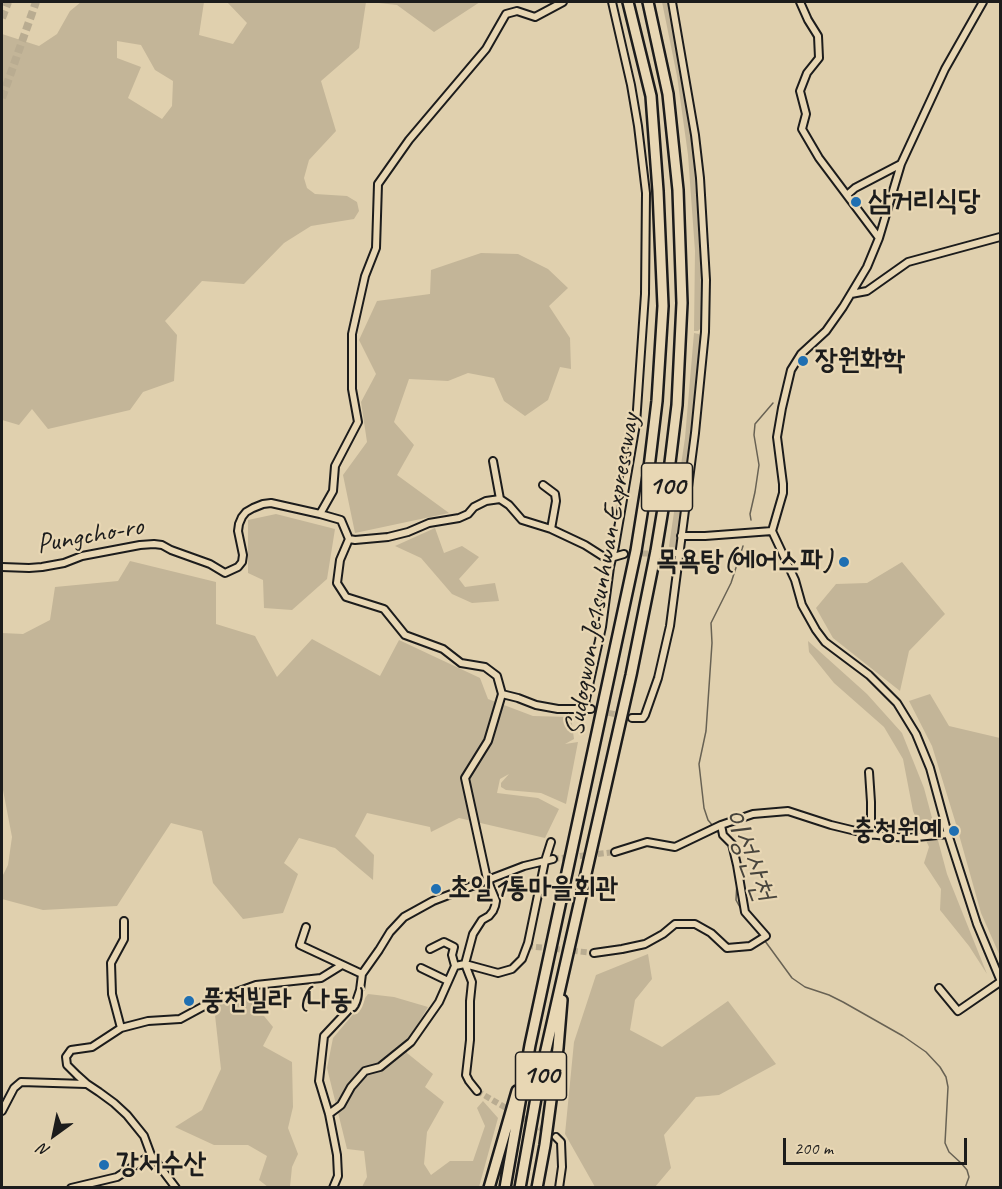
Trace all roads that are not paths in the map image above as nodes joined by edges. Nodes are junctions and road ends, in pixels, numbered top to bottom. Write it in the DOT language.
graph roads {
  1 [pos="563,2"];
  2 [pos="612,2"];
  3 [pos="628,2"];
  4 [pos="648,2"];
  5 [pos="672,2"];
  6 [pos="800,2"];
  7 [pos="983,2"];
  8 [pos="901,164"];
  9 [pos="847,195"];
  10 [pos="1000,237"];
  11 [pos="879,238"];
  12 [pos="851,294"];
  13 [pos="493,461"];
  14 [pos="543,485"];
  15 [pos="501,499"];
  16 [pos="320,514"];
  17 [pos="551,529"];
  18 [pos="772,531"];
  19 [pos="681,536"];
  20 [pos="349,539"];
  21 [pos="667,553"];
  22 [pos="679,553"];
  23 [pos="624,554"];
  24 [pos="612,557"];
  25 [pos="2,567"];
  26 [pos="502,694"];
  27 [pos="632,718"];
  28 [pos="869,772"];
  29 [pos="721,825"];
  30 [pos="948,834"];
  31 [pos="871,835"];
  32 [pos="551,842"];
  33 [pos="615,852"];
  34 [pos="553,859"];
  35 [pos="545,861"];
  36 [pos="488,879"];
  37 [pos="124,921"];
  38 [pos="306,927"];
  39 [pos="430,949"];
  40 [pos="594,953"];
  41 [pos="465,964"];
  42 [pos="342,965"];
  43 [pos="565,965"];
  44 [pos="455,966"];
  45 [pos="421,968"];
  46 [pos="362,974"];
  47 [pos="1000,980"];
  48 [pos="448,981"];
  49 [pos="939,988"];
  50 [pos="121,1028"];
  51 [pos="530,1046"];
  52 [pos="87,1084"];
  53 [pos="477,1091"];
  54 [pos="2,1111"];
  55 [pos="329,1114"];
  56 [pos="556,1137"];
  57 [pos="151,1155"];
  58 [pos="71,1188"];
  59 [pos="176,1188"];
  60 [pos="333,1188"];
  61 [pos="489,1188"];
  62 [pos="505,1188"];
  63 [pos="520,1188"];
  64 [pos="537,1188"];
  65 [pos="559,1188"];
  1 -- 16 [label="street"];
  2 -- 24 [label="street"];
  3 -- 51 [label="highway, Sudogwon Je1sunhwan Expressway / 100"];
  4 -- 43 [label="highway, Sudogwon Je1sunhwan Expressway / 100"];
  5 -- 19 [label="street"];
  6 -- 9 [label="street"];
  7 -- 8 [label="street"];
  8 -- 9 [label="street"];
  8 -- 11 [label="street"];
  9 -- 11 [label="street"];
  10 -- 12 [label="street"];
  11 -- 12 [label="street"];
  12 -- 18 [label="street"];
  13 -- 15 [label="street"];
  14 -- 17 [label="street"];
  15 -- 17 [label="street"];
  15 -- 20 [label="street"];
  16 -- 20 [label="street, Pungcho-ro"];
  16 -- 25 [label="street, Pungcho-ro"];
  17 -- 24 [label="street"];
  18 -- 19 [label="street"];
  18 -- 30 [label="street"];
  19 -- 22 [label="street"];
  20 -- 26 [label="street"];
  21 -- 22 [label="street"];
  22 -- 27 [label="street"];
  23 -- 24 [label="street"];
  24 -- 26 [label="street"];
  26 -- 36 [label="street"];
  28 -- 31 [label="street"];
  29 -- 31 [label="street"];
  29 -- 33 [label="street"];
  29 -- 40 [label="street"];
  30 -- 31 [label="street"];
  30 -- 47 [label="street"];
  32 -- 35 [label="street"];
  34 -- 35 [label="street"];
  35 -- 36 [label="street"];
  35 -- 41 [label="street"];
  36 -- 41 [label="street"];
  36 -- 46 [label="street"];
  37 -- 50 [label="street"];
  38 -- 42 [label="street"];
  39 -- 44 [label="street"];
  41 -- 44 [label="street"];
  41 -- 53 [label="street"];
  42 -- 46 [label="street"];
  42 -- 50 [label="street"];
  43 -- 63 [label="highway, Sudogwon Je1sunhwan Expressway / 100"];
  43 -- 64 [label="highway"];
  44 -- 48 [label="street"];
  45 -- 48 [label="street"];
  46 -- 55 [label="street"];
  47 -- 49 [label="street"];
  48 -- 55 [label="street"];
  50 -- 52 [label="street"];
  51 -- 61 [label="highway"];
  51 -- 62 [label="highway, Sudogwon Je1sunhwan Expressway / 100"];
  52 -- 54 [label="street"];
  52 -- 57 [label="street"];
  55 -- 60 [label="street"];
  56 -- 65 [label="street"];
  57 -- 58 [label="street"];
  57 -- 59 [label="street"];
}
